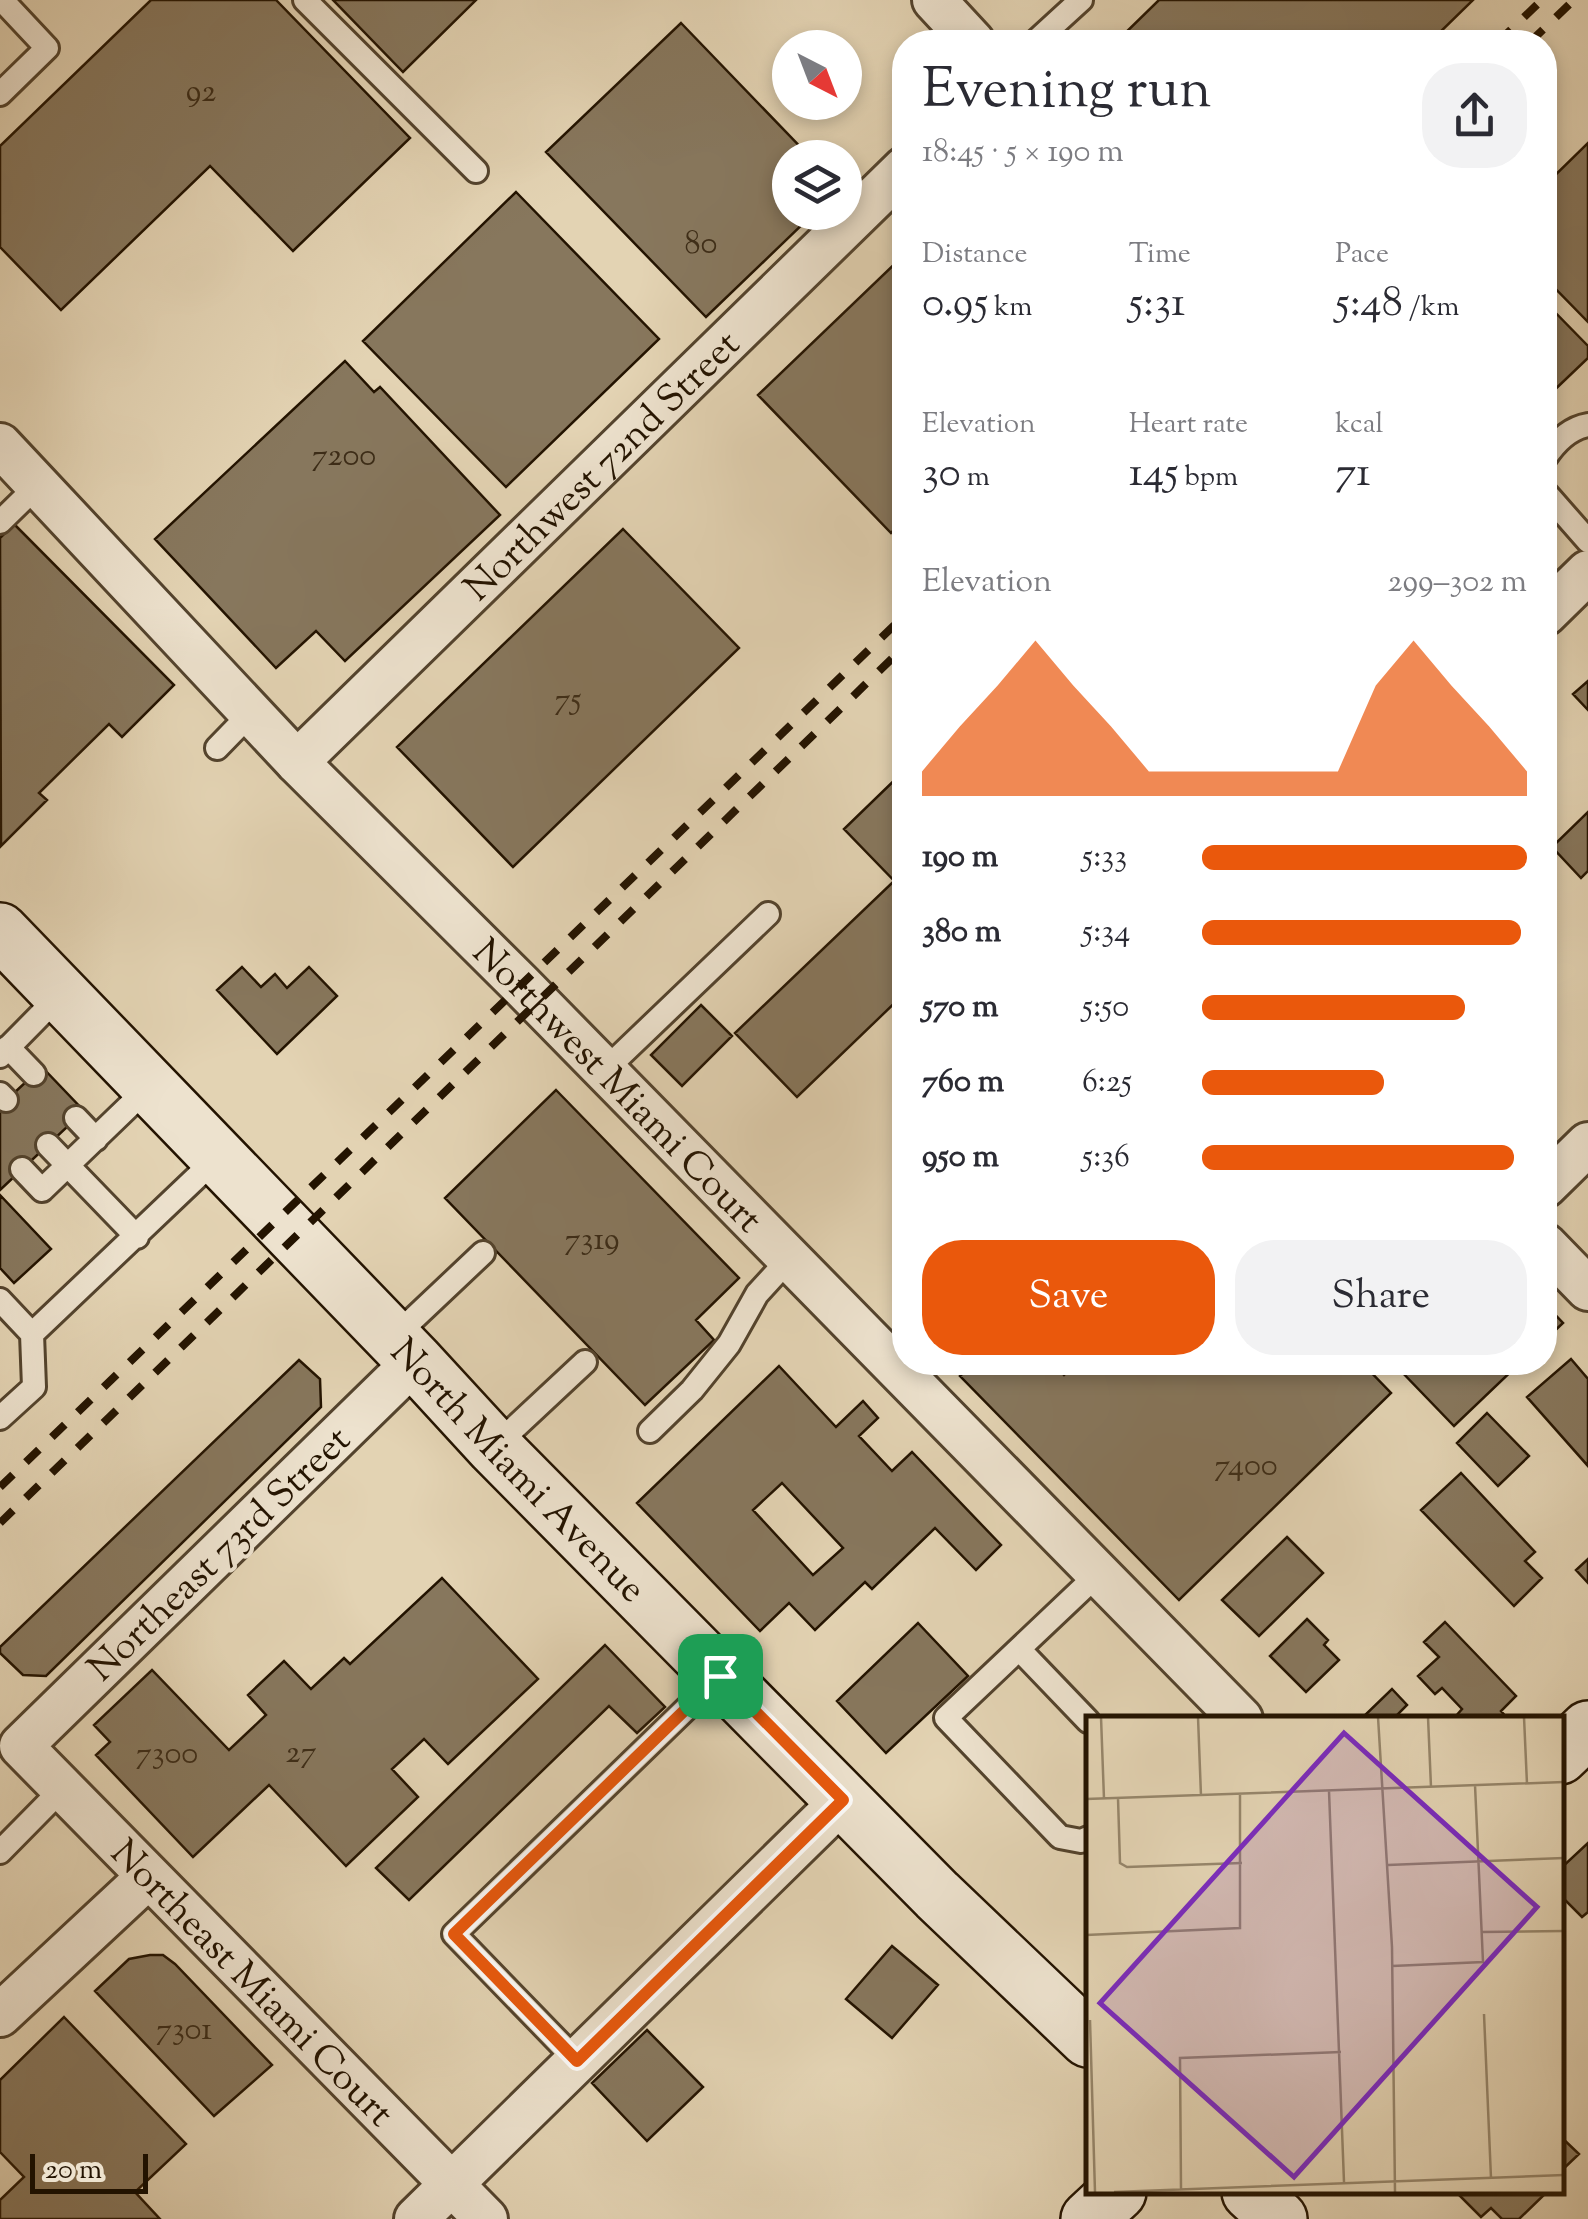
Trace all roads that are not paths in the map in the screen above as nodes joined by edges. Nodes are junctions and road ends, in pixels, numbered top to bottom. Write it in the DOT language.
graph roads {
  1 [pos="2,0"];
  2 [pos="305,0"];
  3 [pos="934,0"];
  4 [pos="1081,0"];
  5 [pos="962,30"];
  6 [pos="1048,30"];
  7 [pos="0,94"];
  8 [pos="476,171"];
  9 [pos="892,181"];
  10 [pos="1588,425"];
  11 [pos="1557,442"];
  12 [pos="0,446"];
  13 [pos="38,486"];
  14 [pos="1557,506"];
  15 [pos="0,522"];
  16 [pos="1588,541"];
  17 [pos="1588,572"];
  18 [pos="1557,602"];
  19 [pos="252,712"];
  20 [pos="217,748"];
  21 [pos="297,762"];
  22 [pos="768,914"];
  23 [pos="0,931"];
  24 [pos="61,994"];
  25 [pos="4,1051"];
  26 [pos="604,1071"];
  27 [pos="34,1074"];
  28 [pos="150,1086"];
  29 [pos="76,1118"];
  30 [pos="96,1139"];
  31 [pos="1588,1144"];
  32 [pos="48,1145"];
  33 [pos="218,1157"];
  34 [pos="68,1165"];
  35 [pos="22,1170"];
  36 [pos="1557,1174"];
  37 [pos="137,1236"];
  38 [pos="483,1253"];
  39 [pos="1557,1257"];
  40 [pos="789,1258"];
  41 [pos="1588,1289"];
  42 [pos="0,1300"];
  43 [pos="32,1334"];
  44 [pos="404,1350"];
  45 [pos="585,1362"];
  46 [pos="892,1363"];
  47 [pos="903,1375"];
  48 [pos="0,1418"];
  49 [pos="650,1431"];
  50 [pos="494,1447"];
  51 [pos="1098,1574"];
  52 [pos="1019,1649"];
  53 [pos="720,1676"];
  54 [pos="1233,1716"];
  55 [pos="1086,1719"];
  56 [pos="1588,1728"];
  57 [pos="20,1746"];
  58 [pos="1563,1753"];
  59 [pos="62,1789"];
  60 [pos="843,1800"];
  61 [pos="1086,1839"];
  62 [pos="0,1852"];
  63 [pos="148,1877"];
  64 [pos="0,2015"];
  65 [pos="1086,2037"];
  66 [pos="577,2061"];
  67 [pos="452,2184"];
  68 [pos="1116,2194"];
  69 [pos="1252,2194"];
  70 [pos="416,2219"];
  71 [pos="486,2219"];
  72 [pos="1089,2219"];
  73 [pos="1279,2219"];
  1 -- 7 [label="lane"];
  2 -- 8 [label="lane"];
  3 -- 5 [label="street"];
  4 -- 6 [label="lane"];
  9 -- 21 [label="street, Northwest 72nd Street"];
  10 -- 11 [label="lane"];
  12 -- 13 [label="street, Northwest Miami Court"];
  13 -- 15 [label="lane"];
  13 -- 19 [label="street, Northwest Miami Court"];
  14 -- 16 [label="lane"];
  17 -- 18 [label="street"];
  19 -- 20 [label="lane"];
  19 -- 21 [label="street, Northwest Miami Court"];
  21 -- 26 [label="street, Northwest Miami Court"];
  22 -- 26 [label="lane"];
  23 -- 24 [label="main road, North Miami Avenue"];
  24 -- 25 [label="lane"];
  24 -- 28 [label="main road, North Miami Avenue"];
  25 -- 27 [label="lane"];
  26 -- 40 [label="street, Northwest Miami Court"];
  28 -- 30 [label="lane"];
  28 -- 33 [label="main road, North Miami Avenue"];
  29 -- 30 [label="lane"];
  30 -- 34 [label="lane"];
  31 -- 36 [label="street"];
  32 -- 34 [label="lane"];
  33 -- 37 [label="lane"];
  33 -- 44 [label="main road, North Miami Avenue"];
  34 -- 35 [label="lane"];
  34 -- 37 [label="lane"];
  37 -- 43 [label="lane"];
  38 -- 44 [label="lane"];
  39 -- 41 [label="street"];
  40 -- 46 [label="street, Northwest Miami Court"];
  40 -- 49 [label="lane"];
  42 -- 43 [label="lane"];
  43 -- 48 [label="lane"];
  44 -- 50 [label="main road, North Miami Avenue"];
  44 -- 57 [label="street, Northeast 73rd Street"];
  45 -- 50 [label="lane"];
  47 -- 51 [label="street, Northwest Miami Court"];
  50 -- 53 [label="main road, North Miami Avenue"];
  51 -- 52 [label="lane"];
  51 -- 54 [label="street, Northwest Miami Court"];
  52 -- 55 [label="lane"];
  52 -- 61 [label="lane"];
  53 -- 60 [label="main road, North Miami Avenue"];
  53 -- 66 [label="lane"];
  56 -- 58 [label="main road"];
  57 -- 59 [label="street, Northeast Miami Court"];
  59 -- 62 [label="lane"];
  59 -- 63 [label="street, Northeast Miami Court"];
  60 -- 65 [label="main road, North Miami Avenue"];
  60 -- 66 [label="street"];
  63 -- 64 [label="street"];
  63 -- 67 [label="street, Northeast Miami Court"];
  66 -- 67 [label="street"];
  67 -- 70 [label="street"];
  67 -- 71 [label="street, Northeast Miami Court"];
  68 -- 72 [label="main road"];
  69 -- 73 [label="main road"];
}
